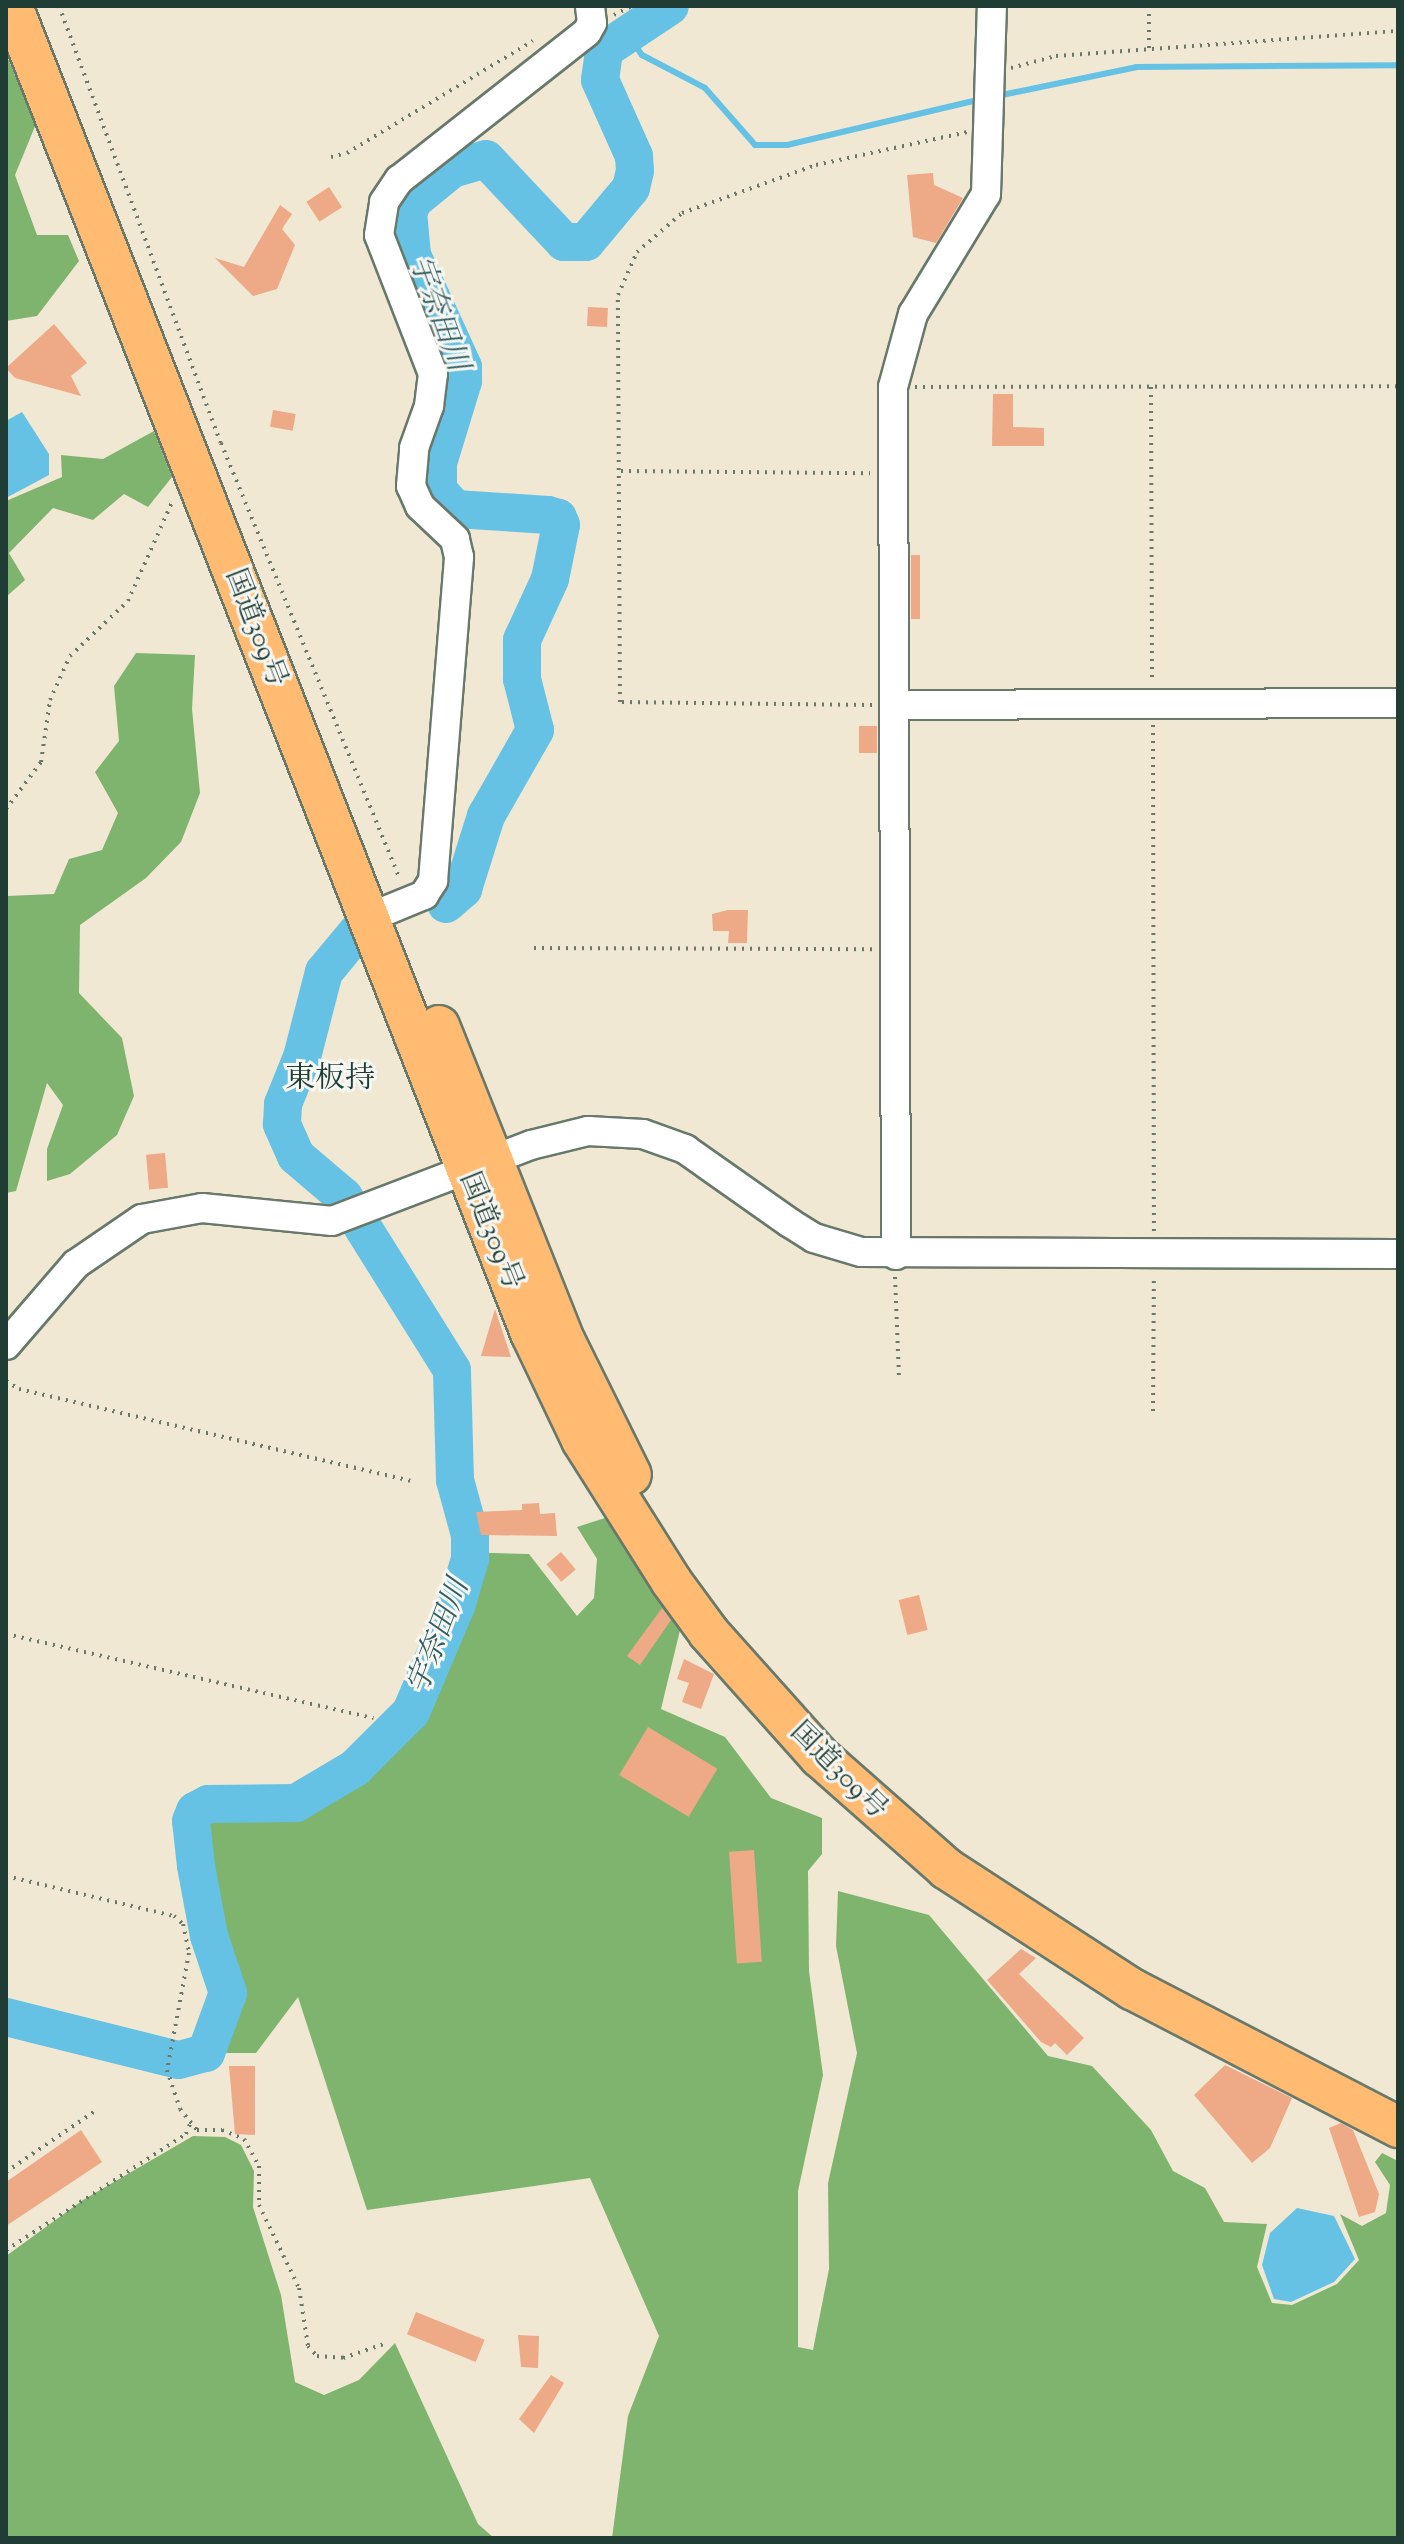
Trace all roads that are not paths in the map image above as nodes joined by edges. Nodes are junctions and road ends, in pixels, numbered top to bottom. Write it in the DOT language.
graph roads {
  1 [pos="12,6"];
  2 [pos="39,6"];
  3 [pos="590,6"];
  4 [pos="992,6"];
  5 [pos="1398,703"];
  6 [pos="894,705"];
  7 [pos="390,910"];
  8 [pos="479,1166"];
  9 [pos="1398,1254"];
  10 [pos="896,1255"];
  11 [pos="6,1345"];
  12 [pos="1398,2097"];
  13 [pos="1398,2127"];
  1 -- 7 [label="highway, 国道309号"];
  2 -- 7 [label="highway, 国道309号"];
  3 -- 7 [label="street"];
  4 -- 6 [label="street"];
  5 -- 6 [label="street"];
  6 -- 10 [label="street"];
  7 -- 8 [label="highway, 国道309号"];
  8 -- 10 [label="street"];
  8 -- 11 [label="street"];
  8 -- 12 [label="highway, 国道309号"];
  8 -- 13 [label="highway, 国道309号"];
  9 -- 10 [label="street"];
}
